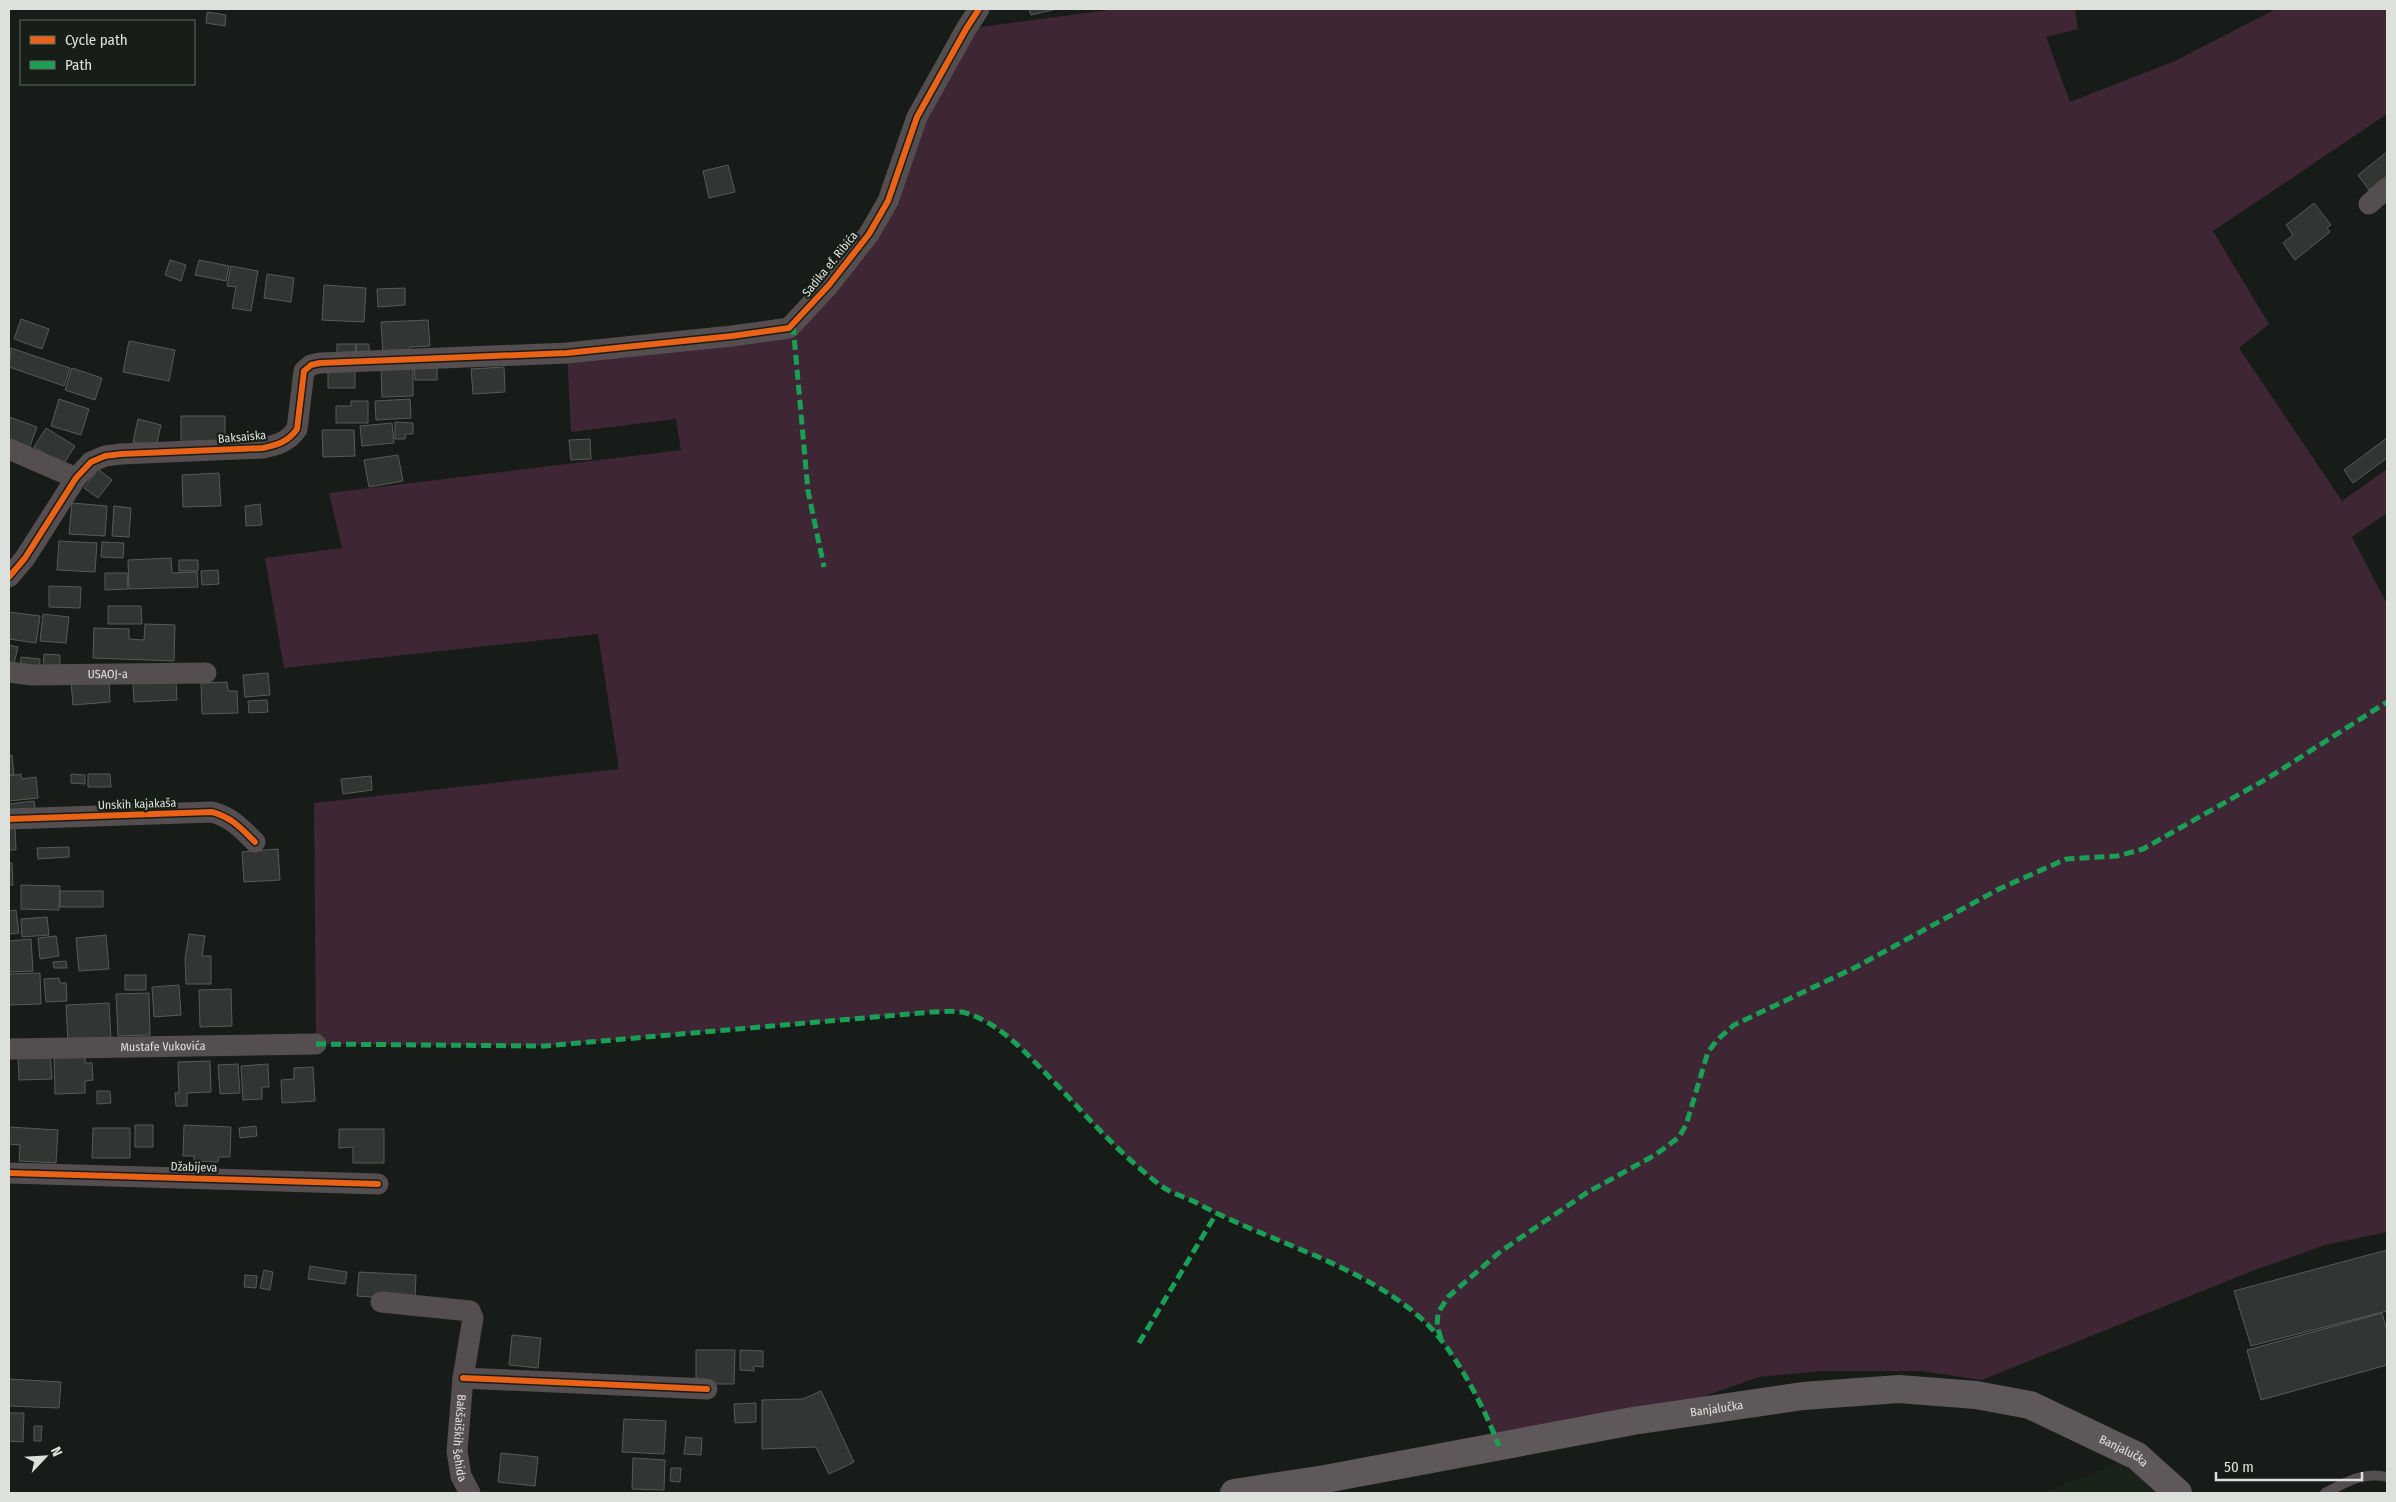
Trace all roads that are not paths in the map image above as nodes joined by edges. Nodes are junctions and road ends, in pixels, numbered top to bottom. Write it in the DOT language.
graph roads {
  1 [pos="979,9"];
  2 [pos="2387,188"];
  3 [pos="2369,204"];
  4 [pos="567,353"];
  5 [pos="9,449"];
  6 [pos="76,478"];
  7 [pos="9,577"];
  8 [pos="9,672"];
  9 [pos="206,673"];
  10 [pos="9,820"];
  11 [pos="255,842"];
  12 [pos="316,1044"];
  13 [pos="9,1049"];
  14 [pos="9,1173"];
  15 [pos="378,1184"];
  16 [pos="381,1302"];
  17 [pos="463,1378"];
  18 [pos="707,1390"];
  19 [pos="2387,1477"];
  20 [pos="470,1493"];
  21 [pos="1234,1493"];
  22 [pos="2178,1493"];
  23 [pos="2324,1493"];
  1 -- 4 [label="street, Sadika ef. Ribića"];
  2 -- 3 [label="street"];
  4 -- 6 [label="street, Baksaiska"];
  5 -- 6 [label="street"];
  6 -- 7 [label="street, Baksaiska"];
  8 -- 9 [label="street, USAOJ-a"];
  10 -- 11 [label="street, Unskih kajakaša"];
  12 -- 13 [label="street, Mustafe Vukovića"];
  14 -- 15 [label="street, Džabijeva"];
  16 -- 17 [label="street, Bakšaiških šehida"];
  17 -- 18 [label="street"];
  17 -- 20 [label="street, Bakšaiških šehida"];
  19 -- 23 [label="lane"];
  21 -- 22 [label="main road, Banjalučka"];
}
